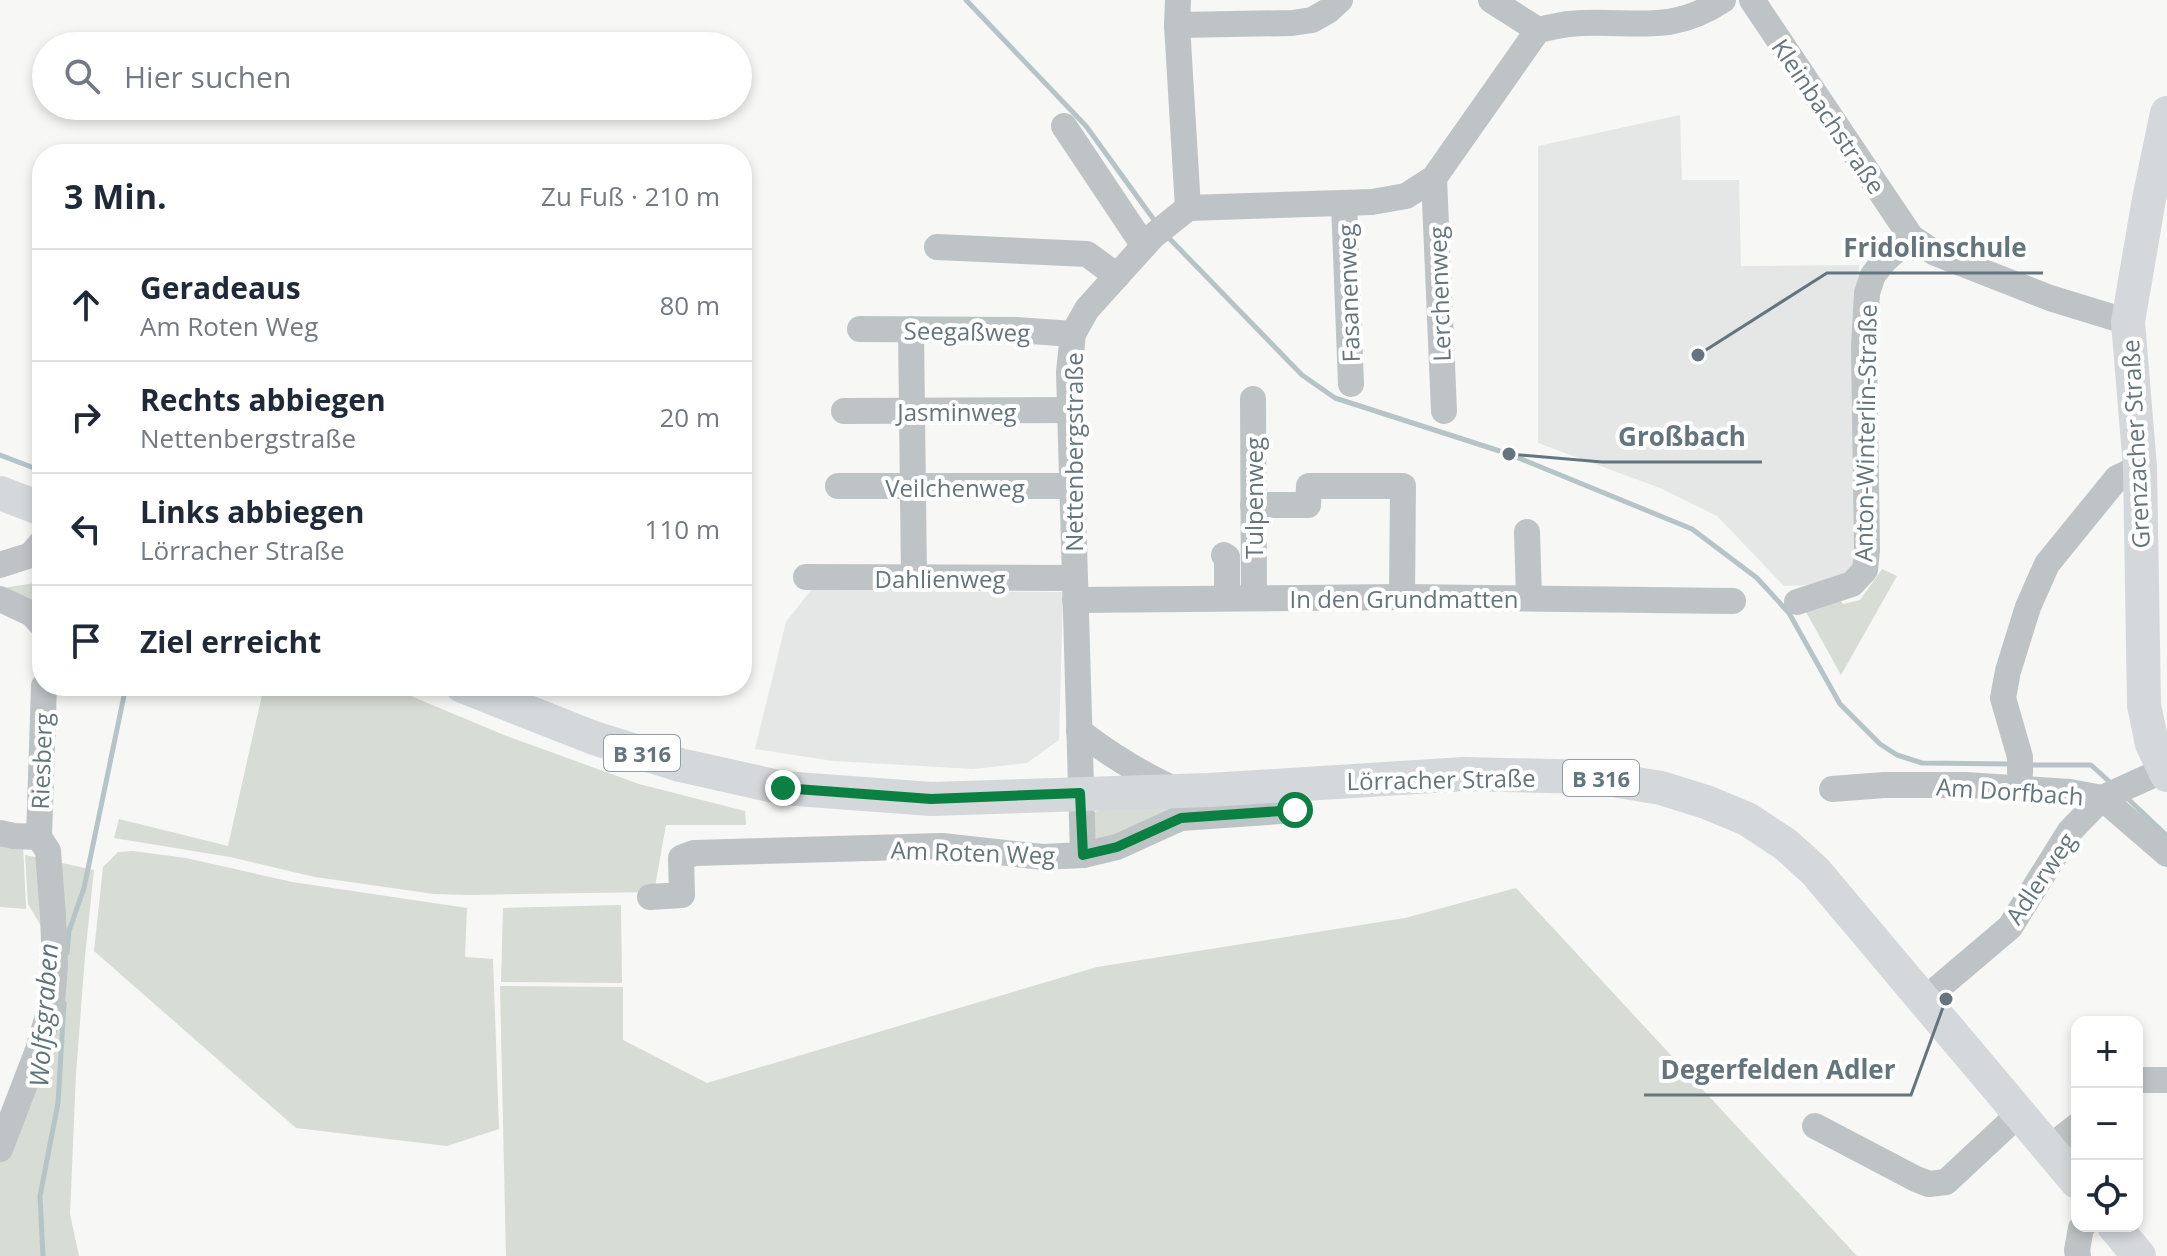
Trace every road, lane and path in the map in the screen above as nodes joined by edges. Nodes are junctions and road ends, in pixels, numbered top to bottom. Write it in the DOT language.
graph roads {
  1 [pos="1340,0"];
  2 [pos="1491,0"];
  3 [pos="1723,0"];
  4 [pos="1752,0"];
  5 [pos="1178,12"];
  6 [pos="1538,30"];
  7 [pos="2167,113"];
  8 [pos="1064,126"];
  9 [pos="1434,178"];
  10 [pos="1344,203"];
  11 [pos="1182,213"];
  12 [pos="1911,237"];
  13 [pos="1148,241"];
  14 [pos="937,247"];
  15 [pos="1117,276"];
  16 [pos="2128,322"];
  17 [pos="860,329"];
  18 [pos="911,329"];
  19 [pos="1073,334"];
  20 [pos="1351,384"];
  21 [pos="1253,399"];
  22 [pos="1071,410"];
  23 [pos="844,411"];
  24 [pos="1444,411"];
  25 [pos="912,412"];
  26 [pos="2140,467"];
  27 [pos="838,486"];
  28 [pos="1072,486"];
  29 [pos="913,488"];
  30 [pos="0,493"];
  31 [pos="32,505"];
  32 [pos="1253,505"];
  33 [pos="1527,532"];
  34 [pos="32,554"];
  35 [pos="1224,555"];
  36 [pos="0,565"];
  37 [pos="806,577"];
  38 [pos="914,578"];
  39 [pos="1074,589"];
  40 [pos="1227,597"];
  41 [pos="1254,597"];
  42 [pos="1402,597"];
  43 [pos="1529,598"];
  44 [pos="0,599"];
  45 [pos="1733,601"];
  46 [pos="1797,602"];
  47 [pos="32,614"];
  48 [pos="44,696"];
  49 [pos="487,696"];
  50 [pos="1079,731"];
  51 [pos="2020,765"];
  52 [pos="2158,775"];
  53 [pos="1832,789"];
  54 [pos="1178,790"];
  55 [pos="1080,793"];
  56 [pos="2106,795"];
  57 [pos="1295,810"];
  58 [pos="0,833"];
  59 [pos="39,837"];
  60 [pos="2167,854"];
  61 [pos="1083,855"];
  62 [pos="650,897"];
  63 [pos="1924,1000"];
  64 [pos="2143,1080"];
  65 [pos="2167,1080"];
  66 [pos="2020,1113"];
  67 [pos="1815,1126"];
  68 [pos="2071,1131"];
  69 [pos="2049,1148"];
  70 [pos="0,1149"];
  71 [pos="2071,1175"];
  72 [pos="2080,1232"];
  73 [pos="2119,1232"];
  74 [pos="2078,1256"];
  75 [pos="2139,1256"];
  1 -- 5 [label="street"];
  2 -- 6 [label="street"];
  3 -- 6 [label="street"];
  4 -- 12 [label="street, Kleinbachstraße"];
  5 -- 11 [label="street"];
  6 -- 9 [label="street"];
  7 -- 16 [label="main road, Grenzacher Straße"];
  8 -- 13 [label="street"];
  9 -- 10 [label="street"];
  9 -- 24 [label="street, Lerchenweg"];
  10 -- 11 [label="street"];
  10 -- 20 [label="street, Fasanenweg"];
  11 -- 13 [label="street, Nettenbergstraße"];
  12 -- 16 [label="street, Kleinbachstraße"];
  12 -- 46 [label="street, Anton-Winterlin-Straße"];
  13 -- 15 [label="street, Nettenbergstraße"];
  14 -- 15 [label="street"];
  15 -- 19 [label="street, Nettenbergstraße"];
  16 -- 26 [label="main road, Grenzacher Straße"];
  17 -- 18 [label="street, Seegaßweg"];
  18 -- 19 [label="street, Seegaßweg"];
  18 -- 25 [label="street"];
  19 -- 22 [label="street, Nettenbergstraße"];
  21 -- 32 [label="street, Tulpenweg"];
  22 -- 25 [label="street, Jasminweg"];
  22 -- 28 [label="street, Nettenbergstraße"];
  23 -- 25 [label="street, Jasminweg"];
  25 -- 29 [label="street"];
  26 -- 51 [label="street"];
  26 -- 52 [label="main road, Grenzacher Straße"];
  27 -- 29 [label="street, Veilchenweg"];
  28 -- 29 [label="street, Veilchenweg"];
  28 -- 39 [label="street, Nettenbergstraße"];
  29 -- 38 [label="street"];
  30 -- 31 [label="main road"];
  32 -- 41 [label="street, Tulpenweg"];
  32 -- 42 [label="street"];
  33 -- 43 [label="street"];
  34 -- 36 [label="street"];
  35 -- 40 [label="street"];
  37 -- 38 [label="street, Dahlienweg"];
  38 -- 39 [label="street, Dahlienweg"];
  39 -- 40 [label="street, In den Grundmatten"];
  39 -- 50 [label="street, Nettenbergstraße"];
  40 -- 41 [label="street, In den Grundmatten"];
  41 -- 42 [label="street, In den Grundmatten"];
  42 -- 43 [label="street, In den Grundmatten"];
  43 -- 45 [label="street, In den Grundmatten"];
  44 -- 47 [label="street"];
  48 -- 59 [label="street, Riesberg"];
  49 -- 55 [label="main road, Lörracher Straße / B 316"];
  50 -- 54 [label="street"];
  50 -- 55 [label="street, Nettenbergstraße"];
  52 -- 56 [label="street, Adlerweg"];
  53 -- 56 [label="street, Am Dorfbach"];
  54 -- 55 [label="main road, Lörracher Straße / B 316"];
  54 -- 63 [label="main road, Lörracher Straße / B 316"];
  55 -- 61 [label="street, Nettenbergstraße"];
  56 -- 60 [label="street, Am Dorfbach"];
  56 -- 63 [label="street, Adlerweg"];
  57 -- 61 [label="street, Am Roten Weg"];
  58 -- 59 [label="street, Riesberg"];
  59 -- 70 [label="street, Riesberg"];
  61 -- 62 [label="street, Am Roten Weg"];
  63 -- 66 [label="main road, Lörracher Straße / B 316"];
  64 -- 65 [label="street"];
  66 -- 67 [label="street"];
  66 -- 69 [label="main road, Lörracher Straße / B 316"];
  68 -- 69 [label="street"];
  69 -- 71 [label="main road, Lörracher Straße / B 316"];
  72 -- 74 [label="street"];
  73 -- 75 [label="main road"];
}
